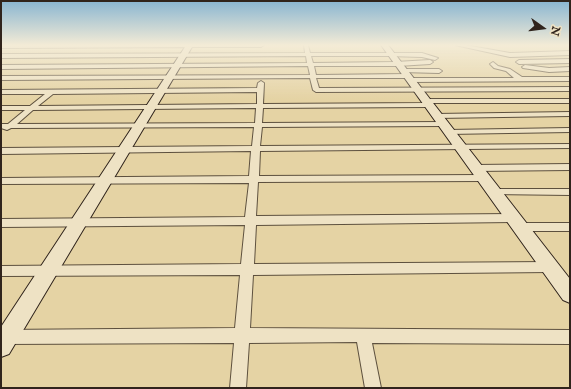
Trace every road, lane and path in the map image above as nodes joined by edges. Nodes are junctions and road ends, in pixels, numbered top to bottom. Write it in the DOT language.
graph roads {
  1 [pos="85,63"];
  2 [pos="105,63"];
  3 [pos="179,63"];
  4 [pos="291,63"];
  5 [pos="371,63"];
  6 [pos="423,63"];
  7 [pos="540,63"];
  8 [pos="493,64"];
  9 [pos="310,65"];
  10 [pos="82,66"];
  11 [pos="1,67"];
  12 [pos="400,67"];
  13 [pos="570,69"];
  14 [pos="439,71"];
  15 [pos="313,76"];
  16 [pos="170,77"];
  17 [pos="262,77"];
  18 [pos="1,78"];
  19 [pos="68,78"];
  20 [pos="520,79"];
  21 [pos="570,79"];
  22 [pos="533,88"];
  23 [pos="570,89"];
  24 [pos="162,90"];
  25 [pos="260,90"];
  26 [pos="316,90"];
  27 [pos="1,92"];
  28 [pos="51,92"];
  29 [pos="570,100"];
  30 [pos="550,101"];
  31 [pos="427,103"];
  32 [pos="260,106"];
  33 [pos="318,106"];
  34 [pos="32,107"];
  35 [pos="151,107"];
  36 [pos="1,108"];
  37 [pos="570,114"];
  38 [pos="442,124"];
  39 [pos="259,125"];
  40 [pos="5,126"];
  41 [pos="140,126"];
  42 [pos="570,130"];
  43 [pos="1,133"];
  44 [pos="570,146"];
  45 [pos="460,147"];
  46 [pos="125,148"];
  47 [pos="256,148"];
  48 [pos="1,151"];
  49 [pos="570,167"];
  50 [pos="479,173"];
  51 [pos="253,180"];
  52 [pos="1,181"];
  53 [pos="105,181"];
  54 [pos="494,192"];
  55 [pos="570,192"];
  56 [pos="250,221"];
  57 [pos="79,222"];
  58 [pos="516,222"];
  59 [pos="1,223"];
  60 [pos="570,227"];
  61 [pos="550,267"];
  62 [pos="48,270"];
  63 [pos="246,270"];
  64 [pos="1,271"];
  65 [pos="565,280"];
  66 [pos="570,294"];
  67 [pos="363,335"];
  68 [pos="242,336"];
  69 [pos="570,337"];
  70 [pos="3,340"];
  71 [pos="238,388"];
  72 [pos="373,388"];
  1 -- 10 [label="street"];
  2 -- 10 [label="street"];
  3 -- 16 [label="street"];
  4 -- 9 [label="street"];
  5 -- 12 [label="street"];
  6 -- 12 [label="street"];
  7 -- 13 [label="street"];
  8 -- 20 [label="street"];
  9 -- 12 [label="street"];
  9 -- 15 [label="street"];
  10 -- 11 [label="street"];
  10 -- 19 [label="street"];
  12 -- 14 [label="street"];
  12 -- 15 [label="street"];
  12 -- 20 [label="street"];
  12 -- 22 [label="street"];
  12 -- 26 [label="street"];
  12 -- 31 [label="street"];
  15 -- 17 [label="street"];
  15 -- 26 [label="street"];
  16 -- 17 [label="street"];
  16 -- 19 [label="street"];
  16 -- 24 [label="street"];
  17 -- 25 [label="street"];
  18 -- 19 [label="street"];
  19 -- 28 [label="street"];
  20 -- 21 [label="street"];
  20 -- 22 [label="street"];
  22 -- 23 [label="street"];
  22 -- 30 [label="street"];
  24 -- 25 [label="street"];
  24 -- 28 [label="street"];
  24 -- 35 [label="street"];
  25 -- 32 [label="street"];
  26 -- 33 [label="street"];
  27 -- 28 [label="street"];
  28 -- 34 [label="street"];
  29 -- 30 [label="street"];
  30 -- 31 [label="street"];
  30 -- 37 [label="street"];
  31 -- 33 [label="street"];
  31 -- 38 [label="street"];
  32 -- 33 [label="street"];
  32 -- 35 [label="street"];
  32 -- 39 [label="street"];
  34 -- 35 [label="street"];
  34 -- 36 [label="street"];
  34 -- 40 [label="street"];
  35 -- 41 [label="street"];
  37 -- 38 [label="street"];
  38 -- 39 [label="street"];
  38 -- 42 [label="street"];
  38 -- 45 [label="street"];
  39 -- 41 [label="street"];
  39 -- 47 [label="street"];
  40 -- 41 [label="street"];
  40 -- 43 [label="street"];
  41 -- 46 [label="street"];
  44 -- 45 [label="street"];
  45 -- 47 [label="street"];
  45 -- 50 [label="street"];
  46 -- 47 [label="street"];
  46 -- 48 [label="street"];
  46 -- 53 [label="street"];
  47 -- 51 [label="street"];
  49 -- 50 [label="street"];
  50 -- 51 [label="street"];
  50 -- 54 [label="street"];
  51 -- 53 [label="street"];
  51 -- 56 [label="street"];
  52 -- 53 [label="street"];
  53 -- 57 [label="street"];
  54 -- 55 [label="street"];
  54 -- 58 [label="street"];
  56 -- 57 [label="street"];
  56 -- 58 [label="street"];
  56 -- 63 [label="street"];
  57 -- 59 [label="street"];
  57 -- 62 [label="street"];
  58 -- 60 [label="street"];
  58 -- 61 [label="street"];
  61 -- 63 [label="street"];
  61 -- 65 [label="street"];
  62 -- 63 [label="street"];
  62 -- 64 [label="street"];
  62 -- 70 [label="street"];
  63 -- 68 [label="street"];
  65 -- 66 [label="street"];
  67 -- 68 [label="street"];
  67 -- 69 [label="street"];
  67 -- 72 [label="street"];
  68 -- 70 [label="street"];
  68 -- 71 [label="street"];
}
